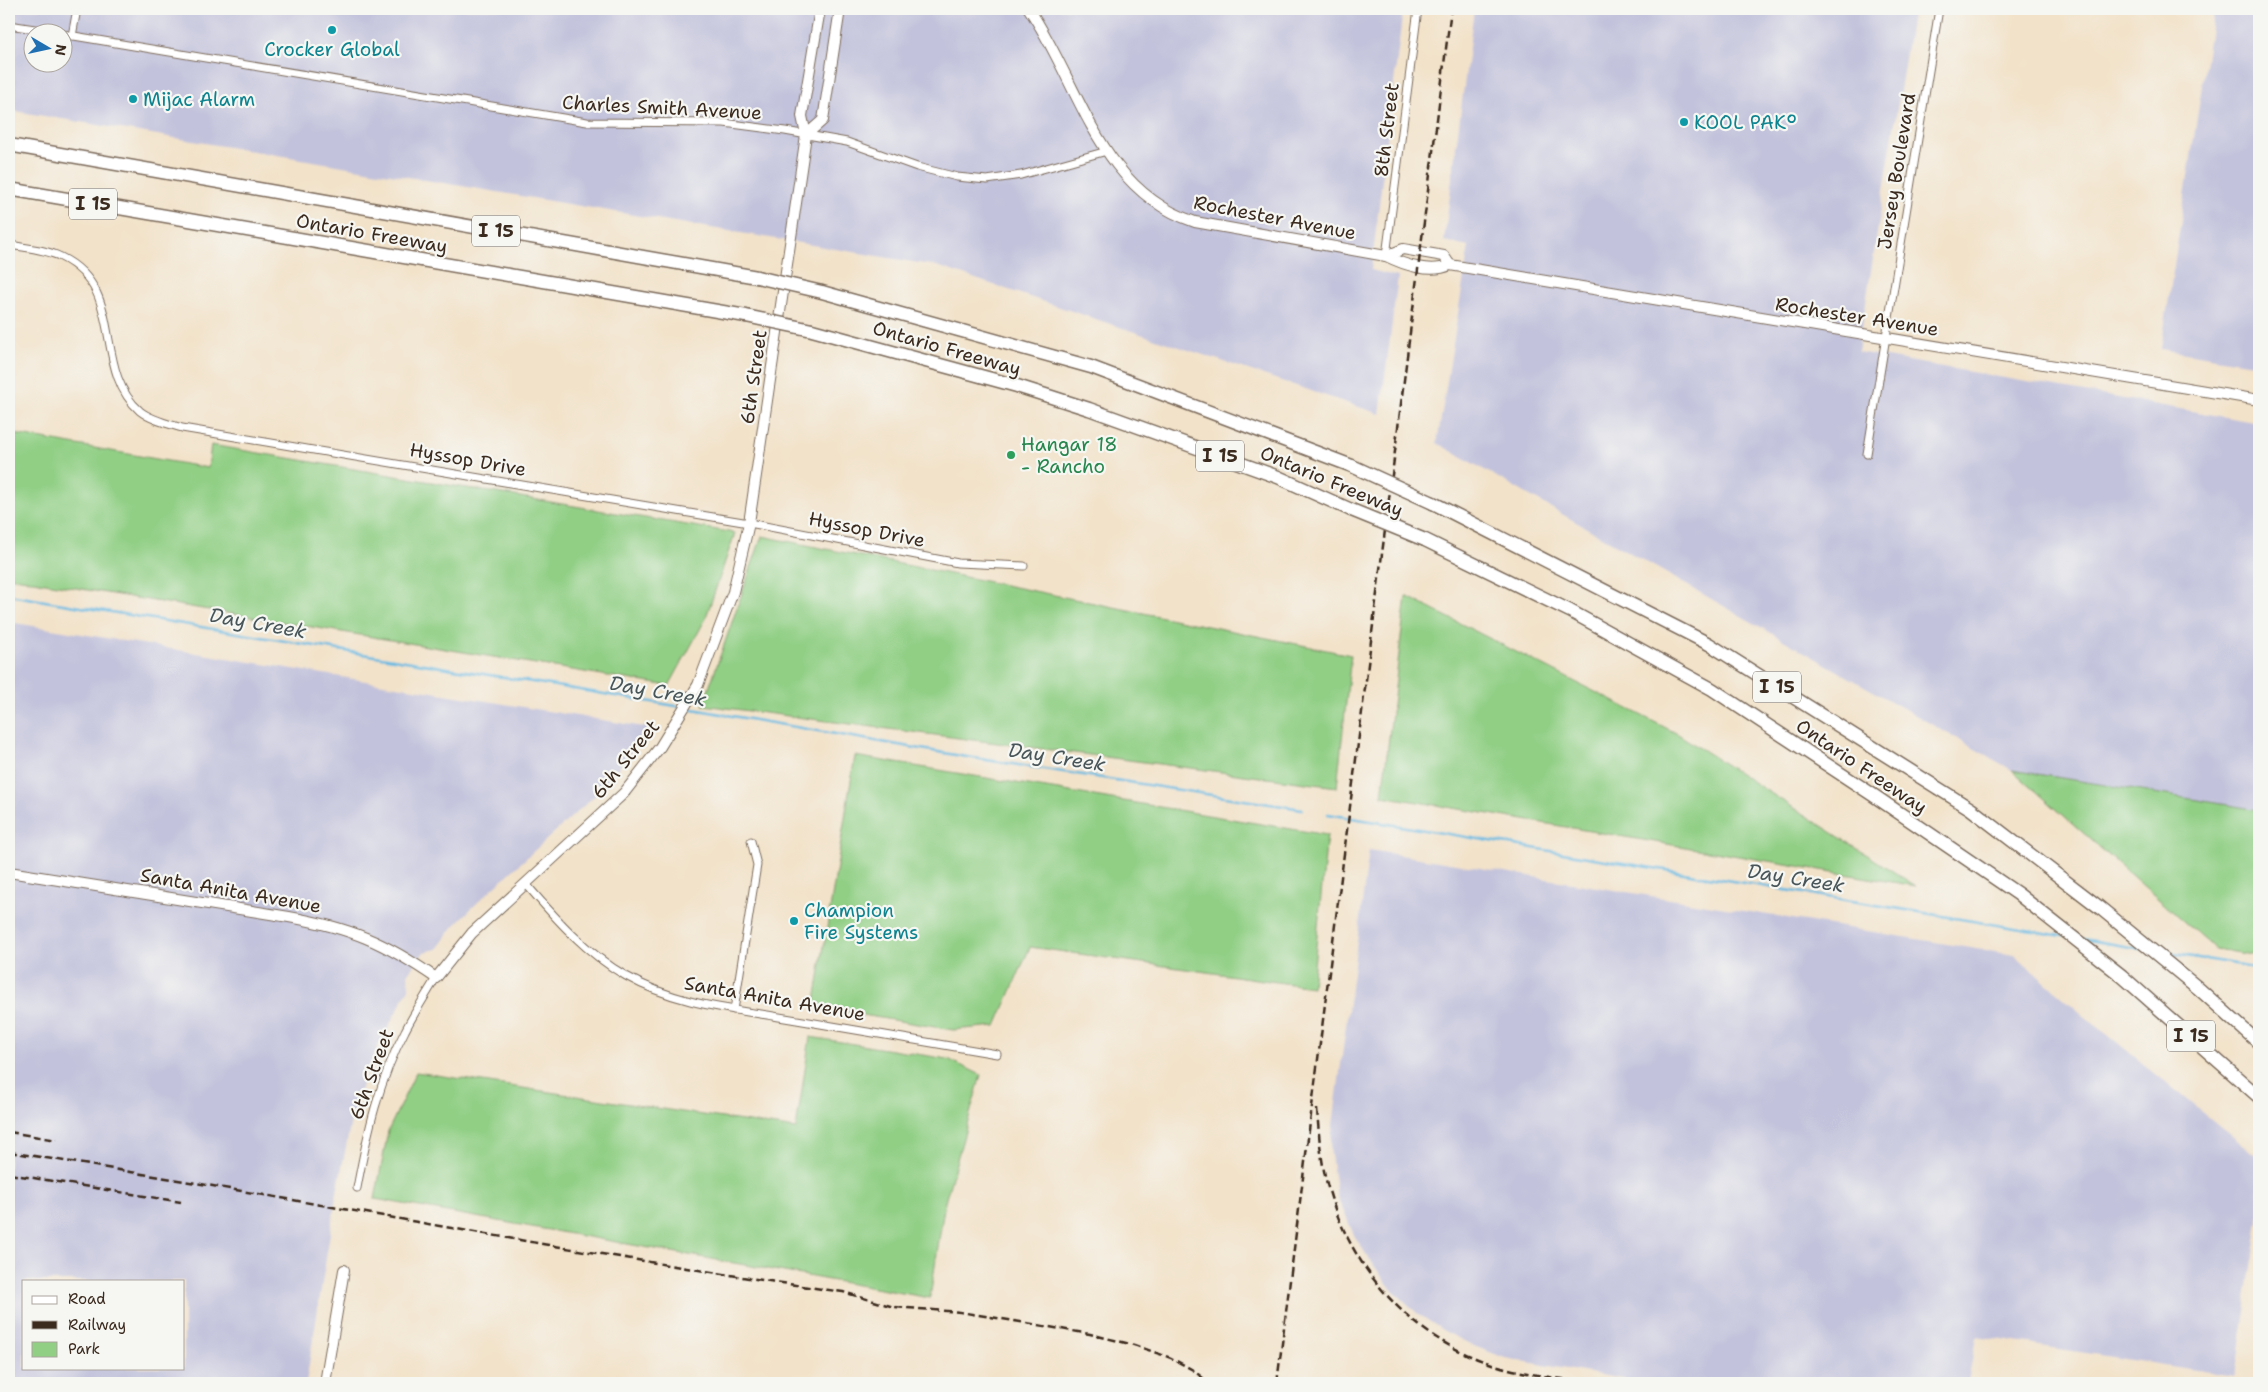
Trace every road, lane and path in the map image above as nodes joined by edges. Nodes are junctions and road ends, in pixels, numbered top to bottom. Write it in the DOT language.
graph roads {
  1 [pos="77,9"];
  2 [pos="820,9"];
  3 [pos="840,9"];
  4 [pos="1029,9"];
  5 [pos="1418,9"];
  6 [pos="1939,9"];
  7 [pos="9,25"];
  8 [pos="22,27"];
  9 [pos="72,36"];
  10 [pos="806,135"];
  11 [pos="9,145"];
  12 [pos="1106,151"];
  13 [pos="9,190"];
  14 [pos="9,245"];
  15 [pos="1386,256"];
  16 [pos="1450,265"];
  17 [pos="1886,338"];
  18 [pos="2259,400"];
  19 [pos="1867,454"];
  20 [pos="749,523"];
  21 [pos="1024,566"];
  22 [pos="751,841"];
  23 [pos="9,872"];
  24 [pos="526,884"];
  25 [pos="436,978"];
  26 [pos="734,1010"];
  27 [pos="2259,1043"];
  28 [pos="997,1054"];
  29 [pos="2259,1097"];
  30 [pos="357,1188"];
  31 [pos="344,1270"];
  32 [pos="325,1383"];
  1 -- 9 [label="street"];
  2 -- 10 [label="street, 6th Street"];
  3 -- 10 [label="street"];
  4 -- 12 [label="street, Rochester Avenue"];
  5 -- 15 [label="street, 8th Street"];
  6 -- 17 [label="street, Jersey Boulevard"];
  7 -- 8 [label="street"];
  9 -- 10 [label="street, Charles Smith Avenue"];
  10 -- 12 [label="street, Charles Smith Avenue"];
  10 -- 20 [label="street, 6th Street"];
  11 -- 27 [label="highway, Ontario Freeway / I 15, bridge"];
  12 -- 15 [label="street, Rochester Avenue"];
  13 -- 29 [label="highway, Ontario Freeway / I 15, bridge"];
  14 -- 20 [label="street, Hyssop Drive"];
  15 -- 16 [label="street, Rochester Avenue"];
  15 -- 16 [label="street, Rochester Avenue"];
  16 -- 17 [label="street, Rochester Avenue"];
  17 -- 18 [label="street, Rochester Avenue"];
  17 -- 19 [label="street, Jersey Boulevard"];
  20 -- 21 [label="street, Hyssop Drive"];
  20 -- 24 [label="street, 6th Street"];
  22 -- 26 [label="street"];
  23 -- 25 [label="street, Santa Anita Avenue"];
  24 -- 25 [label="street, 6th Street"];
  24 -- 26 [label="street, Santa Anita Avenue"];
  25 -- 30 [label="street, 6th Street"];
  26 -- 28 [label="street, Santa Anita Avenue"];
  31 -- 32 [label="street"];
}
